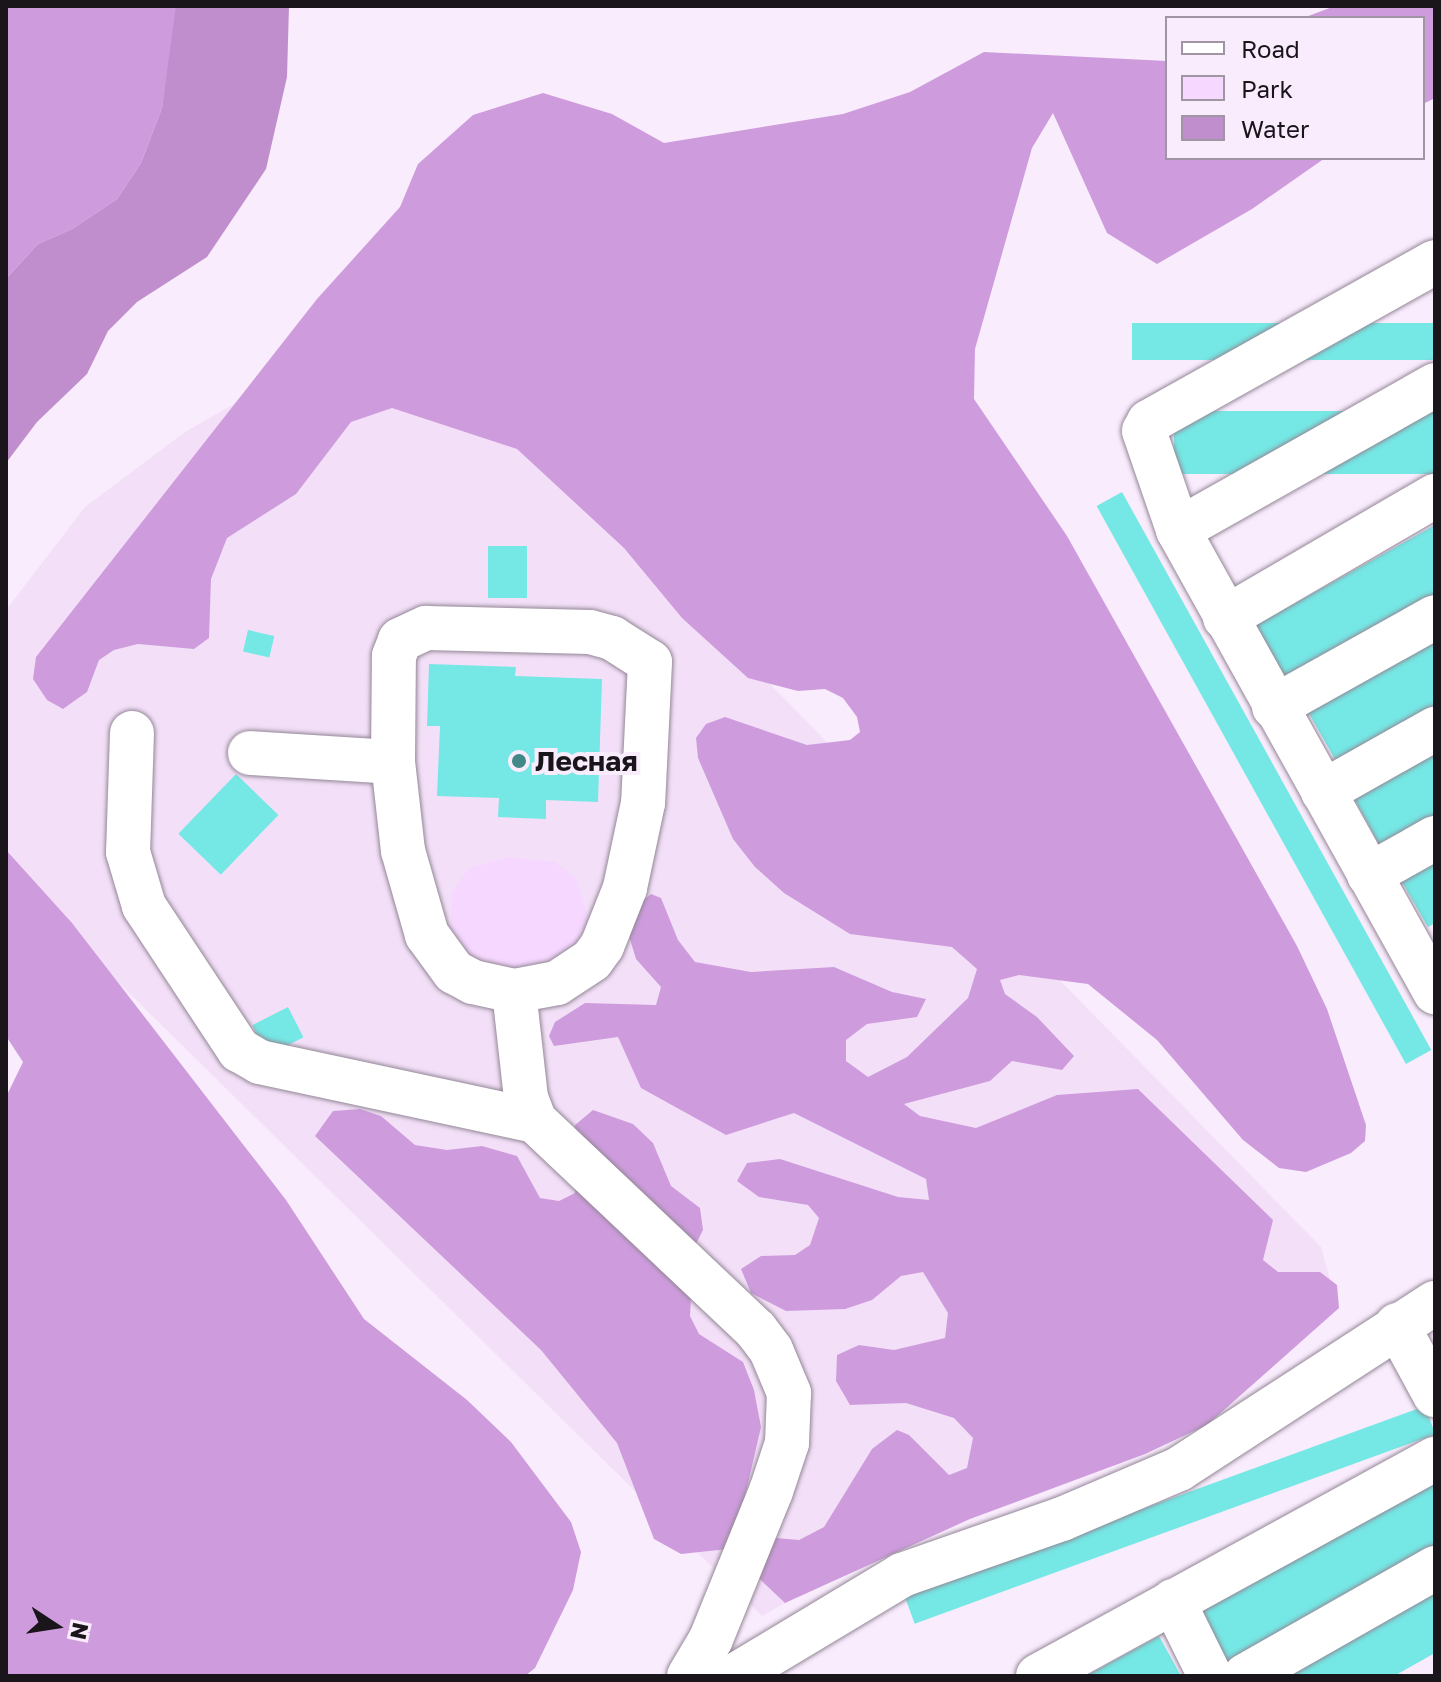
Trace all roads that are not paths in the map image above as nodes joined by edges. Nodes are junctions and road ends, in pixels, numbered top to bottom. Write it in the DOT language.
graph roads {
  1 [pos="1435,262"];
  2 [pos="1435,385"];
  3 [pos="1435,496"];
  4 [pos="1178,530"];
  5 [pos="1435,617"];
  6 [pos="1225,618"];
  7 [pos="1274,707"];
  8 [pos="1435,729"];
  9 [pos="132,733"];
  10 [pos="250,753"];
  11 [pos="393,762"];
  12 [pos="1323,792"];
  13 [pos="1435,838"];
  14 [pos="1369,875"];
  15 [pos="1428,964"];
  16 [pos="514,991"];
  17 [pos="535,1121"];
  18 [pos="1435,1303"];
  19 [pos="1397,1325"];
  20 [pos="1435,1395"];
  21 [pos="1435,1459"];
  22 [pos="1435,1568"];
  23 [pos="1173,1601"];
  24 [pos="689,1676"];
  25 [pos="734,1676"];
  26 [pos="1038,1676"];
  27 [pos="1210,1676"];
  28 [pos="1245,1676"];
  1 -- 4 [label="street"];
  2 -- 4 [label="street"];
  3 -- 6 [label="street"];
  4 -- 6 [label="street"];
  5 -- 7 [label="street"];
  6 -- 7 [label="street"];
  7 -- 12 [label="street"];
  8 -- 12 [label="street"];
  9 -- 17 [label="street"];
  10 -- 11 [label="street"];
  11 -- 16 [label="street"];
  11 -- 16 [label="street"];
  12 -- 14 [label="street"];
  13 -- 14 [label="street"];
  14 -- 15 [label="street"];
  16 -- 17 [label="street"];
  17 -- 24 [label="street"];
  18 -- 19 [label="street"];
  19 -- 20 [label="street"];
  19 -- 25 [label="street"];
  21 -- 23 [label="street"];
  22 -- 28 [label="street"];
  23 -- 26 [label="street"];
  23 -- 27 [label="street"];
}
